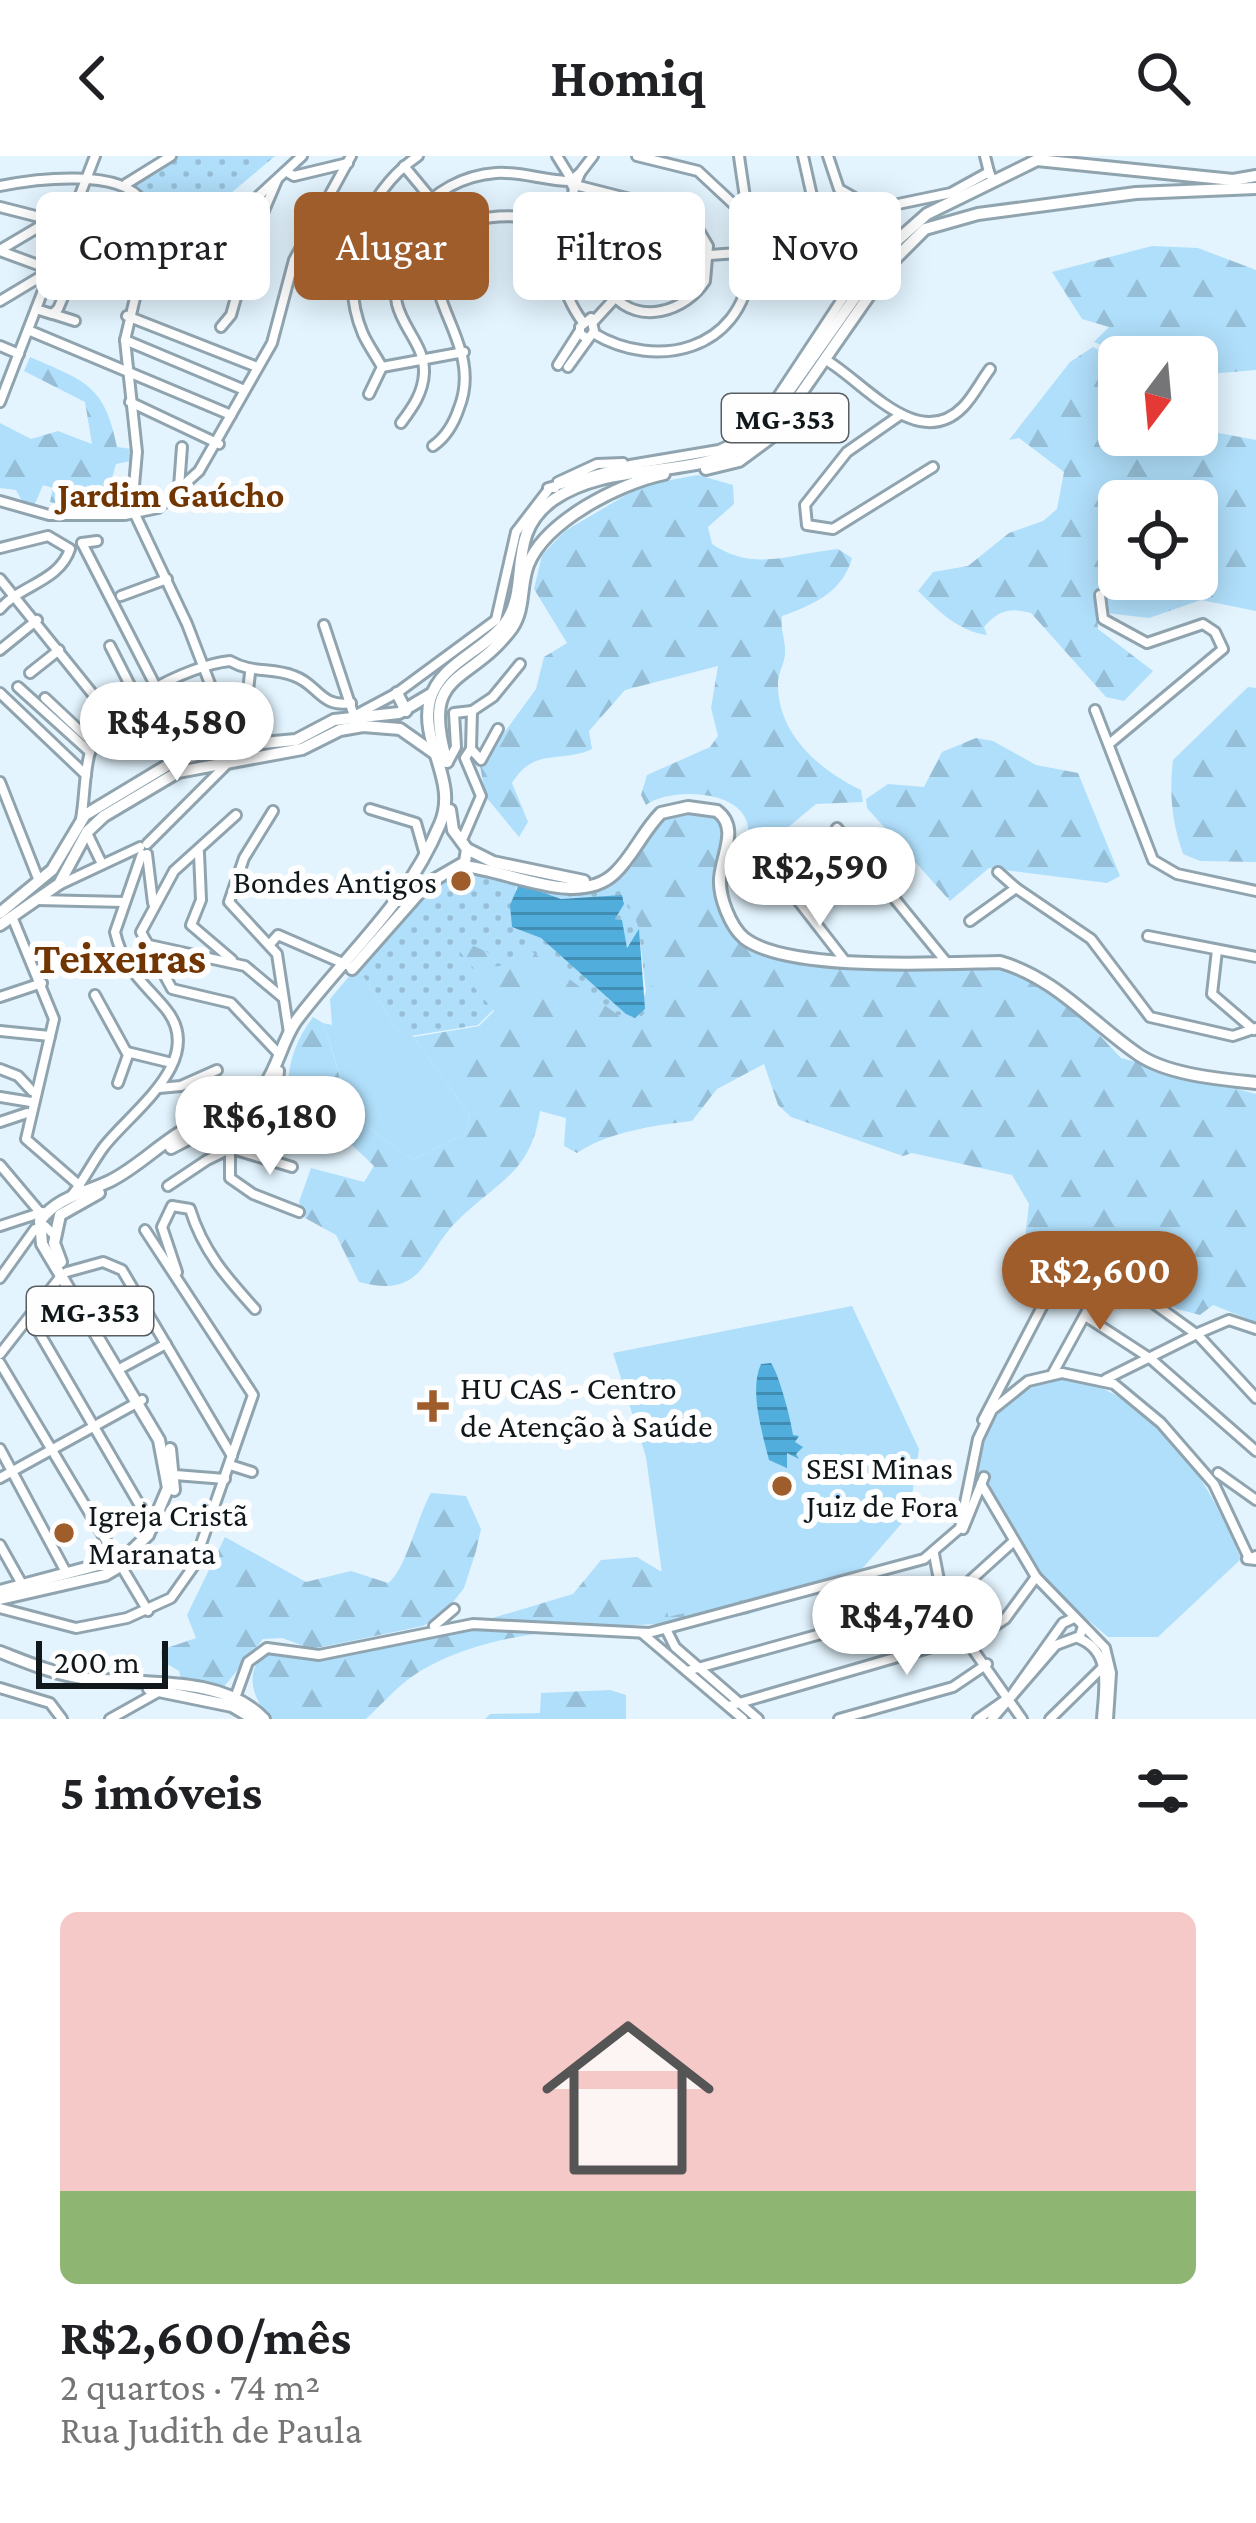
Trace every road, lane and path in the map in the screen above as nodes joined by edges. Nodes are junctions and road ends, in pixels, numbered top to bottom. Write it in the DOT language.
graph roads {
  1 [pos="95,156"];
  2 [pos="171,156"];
  3 [pos="302,156"];
  4 [pos="418,156"];
  5 [pos="557,156"];
  6 [pos="593,156"];
  7 [pos="637,156"];
  8 [pos="697,156"];
  9 [pos="739,156"];
  10 [pos="802,156"];
  11 [pos="828,156"];
  12 [pos="985,156"];
  13 [pos="655,158"];
  14 [pos="350,160"];
  15 [pos="404,166"];
  16 [pos="698,171"];
  17 [pos="287,172"];
  18 [pos="990,175"];
  19 [pos="1256,176"];
  20 [pos="574,179"];
  21 [pos="277,180"];
  22 [pos="85,181"];
  23 [pos="125,184"];
  24 [pos="0,186"];
  25 [pos="742,187"];
  26 [pos="1256,188"];
  27 [pos="971,190"];
  28 [pos="80,192"];
  29 [pos="133,192"];
  30 [pos="264,192"];
  31 [pos="424,192"];
  32 [pos="442,192"];
  33 [pos="572,192"];
  34 [pos="736,192"];
  35 [pos="742,192"];
  36 [pos="811,192"];
  37 [pos="729,194"];
  38 [pos="270,200"];
  39 [pos="952,201"];
  40 [pos="0,206"];
  41 [pos="977,214"];
  42 [pos="36,217"];
  43 [pos="953,220"];
  44 [pos="36,229"];
  45 [pos="901,236"];
  46 [pos="0,250"];
  47 [pos="729,253"];
  48 [pos="705,254"];
  49 [pos="709,254"];
  50 [pos="36,264"];
  51 [pos="36,279"];
  52 [pos="705,281"];
  53 [pos="39,300"];
  54 [pos="59,300"];
  55 [pos="132,300"];
  56 [pos="233,300"];
  57 [pos="397,300"];
  58 [pos="444,300"];
  59 [pos="568,300"];
  60 [pos="612,300"];
  61 [pos="619,300"];
  62 [pos="685,300"];
  63 [pos="741,300"];
  64 [pos="842,300"];
  65 [pos="844,300"];
  66 [pos="0,302"];
  67 [pos="36,309"];
  68 [pos="52,314"];
  69 [pos="127,316"];
  70 [pos="75,321"];
  71 [pos="594,321"];
  72 [pos="581,326"];
  73 [pos="221,327"];
  74 [pos="28,330"];
  75 [pos="590,336"];
  76 [pos="124,340"];
  77 [pos="0,346"];
  78 [pos="464,352"];
  79 [pos="19,354"];
  80 [pos="423,359"];
  81 [pos="826,360"];
  82 [pos="256,367"];
  83 [pos="382,367"];
  84 [pos="124,368"];
  85 [pos="990,369"];
  86 [pos="4,381"];
  87 [pos="242,389"];
  88 [pos="369,394"];
  89 [pos="0,402"];
  90 [pos="130,403"];
  91 [pos="900,415"];
  92 [pos="232,416"];
  93 [pos="401,423"];
  94 [pos="219,444"];
  95 [pos="182,446"];
  96 [pos="433,446"];
  97 [pos="933,467"];
  98 [pos="631,469"];
  99 [pos="178,489"];
  100 [pos="553,490"];
  101 [pos="617,490"];
  102 [pos="0,501"];
  103 [pos="134,513"];
  104 [pos="527,533"];
  105 [pos="98,541"];
  106 [pos="82,543"];
  107 [pos="0,548"];
  108 [pos="538,548"];
  109 [pos="70,551"];
  110 [pos="0,579"];
  111 [pos="167,579"];
  112 [pos="15,594"];
  113 [pos="122,596"];
  114 [pos="1101,600"];
  115 [pos="0,609"];
  116 [pos="37,620"];
  117 [pos="324,625"];
  118 [pos="110,646"];
  119 [pos="0,650"];
  120 [pos="59,650"];
  121 [pos="520,664"];
  122 [pos="206,669"];
  123 [pos="250,673"];
  124 [pos="30,674"];
  125 [pos="18,686"];
  126 [pos="156,687"];
  127 [pos="433,692"];
  128 [pos="0,693"];
  129 [pos="398,693"];
  130 [pos="45,698"];
  131 [pos="137,699"];
  132 [pos="1095,710"];
  133 [pos="360,711"];
  134 [pos="406,711"];
  135 [pos="472,711"];
  136 [pos="112,718"];
  137 [pos="498,729"];
  138 [pos="327,737"];
  139 [pos="1109,744"];
  140 [pos="92,748"];
  141 [pos="254,749"];
  142 [pos="471,749"];
  143 [pos="236,751"];
  144 [pos="445,766"];
  145 [pos="87,776"];
  146 [pos="0,782"];
  147 [pos="370,808"];
  148 [pos="273,811"];
  149 [pos="236,815"];
  150 [pos="84,826"];
  151 [pos="837,828"];
  152 [pos="463,842"];
  153 [pos="429,849"];
  154 [pos="144,850"];
  155 [pos="199,851"];
  156 [pos="102,864"];
  157 [pos="772,867"];
  158 [pos="457,869"];
  159 [pos="998,872"];
  160 [pos="44,877"];
  161 [pos="59,884"];
  162 [pos="1016,888"];
  163 [pos="412,890"];
  164 [pos="1256,891"];
  165 [pos="35,900"];
  166 [pos="124,902"];
  167 [pos="153,905"];
  168 [pos="4,919"];
  169 [pos="970,921"];
  170 [pos="1148,936"];
  171 [pos="270,944"];
  172 [pos="147,945"];
  173 [pos="1217,950"];
  174 [pos="1256,957"];
  175 [pos="845,958"];
  176 [pos="946,960"];
  177 [pos="234,962"];
  178 [pos="347,964"];
  179 [pos="42,983"];
  180 [pos="95,995"];
  181 [pos="0,997"];
  182 [pos="282,997"];
  183 [pos="291,1018"];
  184 [pos="1255,1029"];
  185 [pos="0,1031"];
  186 [pos="50,1036"];
  187 [pos="126,1052"];
  188 [pos="279,1054"];
  189 [pos="172,1063"];
  190 [pos="0,1069"];
  191 [pos="217,1070"];
  192 [pos="280,1071"];
  193 [pos="1256,1081"];
  194 [pos="118,1083"];
  195 [pos="157,1088"];
  196 [pos="0,1097"];
  197 [pos="32,1098"];
  198 [pos="28,1113"];
  199 [pos="0,1122"];
  200 [pos="231,1149"];
  201 [pos="0,1166"];
  202 [pos="292,1166"];
  203 [pos="168,1186"];
  204 [pos="78,1191"];
  205 [pos="298,1212"];
  206 [pos="49,1221"];
  207 [pos="1,1228"];
  208 [pos="145,1230"];
  209 [pos="17,1254"];
  210 [pos="47,1254"];
  211 [pos="1109,1271"];
  212 [pos="0,1278"];
  213 [pos="62,1280"];
  214 [pos="181,1285"];
  215 [pos="255,1309"];
  216 [pos="1085,1316"];
  217 [pos="30,1317"];
  218 [pos="1256,1329"];
  219 [pos="1196,1334"];
  220 [pos="166,1344"];
  221 [pos="1149,1357"];
  222 [pos="0,1358"];
  223 [pos="126,1369"];
  224 [pos="1052,1375"];
  225 [pos="1105,1380"];
  226 [pos="1256,1398"];
  227 [pos="140,1403"];
  228 [pos="982,1427"];
  229 [pos="97,1429"];
  230 [pos="0,1449"];
  231 [pos="56,1450"];
  232 [pos="1256,1451"];
  233 [pos="231,1461"];
  234 [pos="13,1471"];
  235 [pos="252,1472"];
  236 [pos="1218,1473"];
  237 [pos="175,1475"];
  238 [pos="0,1478"];
  239 [pos="225,1479"];
  240 [pos="970,1487"];
  241 [pos="1256,1499"];
  242 [pos="154,1522"];
  243 [pos="953,1539"];
  244 [pos="1014,1541"];
  245 [pos="0,1546"];
  246 [pos="934,1554"];
  247 [pos="1253,1557"];
  248 [pos="123,1563"];
  249 [pos="1256,1574"];
  250 [pos="66,1575"];
  251 [pos="1036,1577"];
  252 [pos="24,1586"];
  253 [pos="1055,1597"];
  254 [pos="0,1600"];
  255 [pos="943,1601"];
  256 [pos="454,1609"];
  257 [pos="148,1611"];
  258 [pos="1078,1621"];
  259 [pos="1062,1624"];
  260 [pos="434,1626"];
  261 [pos="528,1628"];
  262 [pos="666,1629"];
  263 [pos="642,1633"];
  264 [pos="399,1636"];
  265 [pos="1074,1638"];
  266 [pos="965,1639"];
  267 [pos="673,1643"];
  268 [pos="662,1650"];
  269 [pos="0,1656"];
  270 [pos="1107,1663"];
  271 [pos="986,1664"];
  272 [pos="692,1669"];
  273 [pos="1030,1671"];
  274 [pos="0,1688"];
  275 [pos="161,1691"];
  276 [pos="143,1695"];
  277 [pos="177,1696"];
  278 [pos="1011,1696"];
  279 [pos="231,1700"];
  280 [pos="734,1705"];
  281 [pos="1062,1708"];
  282 [pos="62,1719"];
  283 [pos="110,1719"];
  284 [pos="254,1719"];
  285 [pos="264,1719"];
  286 [pos="743,1719"];
  287 [pos="758,1719"];
  288 [pos="839,1719"];
  289 [pos="978,1719"];
  290 [pos="992,1719"];
  291 [pos="1022,1719"];
  292 [pos="1050,1719"];
  293 [pos="1060,1719"];
  294 [pos="1105,1719"];
  1 -- 22 [label="street"];
  2 -- 23 [label="street"];
  3 -- 17 [label="street"];
  4 -- 15 [label="street"];
  5 -- 20 [label="street"];
  6 -- 20 [label="street"];
  7 -- 13 [label="street"];
  8 -- 16 [label="street"];
  9 -- 25 [label="street"];
  10 -- 36 [label="street"];
  11 -- 18 [label="street"];
  12 -- 18 [label="street"];
  13 -- 16 [label="street"];
  14 -- 17 [label="street"];
  14 -- 82 [label="street"];
  15 -- 31 [label="street"];
  15 -- 83 [label="street"];
  16 -- 37 [label="street"];
  17 -- 21 [label="street"];
  18 -- 19 [label="main road, MG-353"];
  18 -- 27 [label="main road, MG-353"];
  20 -- 32 [label="street"];
  20 -- 33 [label="street"];
  20 -- 49 [label="street"];
  21 -- 30 [label="street"];
  21 -- 38 [label="street"];
  22 -- 23 [label="street"];
  22 -- 24 [label="street"];
  22 -- 28 [label="street"];
  23 -- 29 [label="street"];
  25 -- 34 [label="street"];
  25 -- 35 [label="street"];
  26 -- 41 [label="main road, MG-353"];
  27 -- 39 [label="main road, MG-353"];
  27 -- 41 [label="main road"];
  39 -- 43 [label="main road"];
  39 -- 45 [label="main road, MG-353"];
  40 -- 42 [label="street"];
  41 -- 43 [label="main road, MG-353"];
  43 -- 81 [label="main road, MG-353"];
  44 -- 46 [label="street"];
  46 -- 50 [label="street"];
  47 -- 49 [label="street"];
  48 -- 49 [label="street"];
  49 -- 52 [label="street"];
  51 -- 66 [label="street"];
  53 -- 67 [label="street"];
  54 -- 68 [label="street"];
  55 -- 69 [label="street"];
  56 -- 73 [label="street"];
  57 -- 80 [label="street"];
  58 -- 78 [label="street"];
  59 -- 72 [label="street"];
  60 -- 71 [label="street"];
  61 -- 62 [label="street"];
  63 -- 75 [label="street"];
  64 -- 98 [label="main road, MG-353"];
  65 -- 98 [label="street"];
  67 -- 68 [label="street"];
  67 -- 74 [label="street"];
  68 -- 70 [label="street"];
  69 -- 76 [label="street"];
  69 -- 82 [label="street"];
  71 -- 72 [label="street"];
  71 -- 75 [label="street"];
  72 -- 75 [label="street"];
  72 -- 75 [label="street"];
  74 -- 79 [label="street"];
  74 -- 84 [label="street"];
  76 -- 84 [label="street"];
  76 -- 87 [label="street"];
  77 -- 79 [label="street"];
  78 -- 80 [label="street"];
  78 -- 96 [label="street"];
  79 -- 86 [label="street"];
  80 -- 83 [label="street"];
  80 -- 93 [label="street"];
  81 -- 91 [label="street"];
  81 -- 101 [label="main road, MG-353"];
  82 -- 87 [label="street"];
  83 -- 88 [label="street"];
  84 -- 90 [label="street"];
  84 -- 92 [label="street"];
  85 -- 91 [label="street"];
  86 -- 89 [label="street"];
  87 -- 92 [label="street"];
  90 -- 94 [label="street"];
  90 -- 103 [label="street"];
  91 -- 97 [label="street"];
  92 -- 94 [label="street"];
  94 -- 99 [label="street"];
  95 -- 99 [label="street"];
  98 -- 100 [label="main road, MG-353"];
  98 -- 100 [label="street"];
  98 -- 101 [label="main road"];
  99 -- 103 [label="street"];
  100 -- 104 [label="main road"];
  100 -- 129 [label="street"];
  101 -- 108 [label="main road, MG-353"];
  102 -- 103 [label="street"];
  103 -- 111 [label="street"];
  104 -- 108 [label="main road"];
  104 -- 127 [label="main road"];
  105 -- 106 [label="street"];
  106 -- 109 [label="street"];
  106 -- 126 [label="street"];
  107 -- 109 [label="street"];
  108 -- 144 [label="main road"];
  109 -- 112 [label="street"];
  110 -- 112 [label="street"];
  111 -- 113 [label="street"];
  111 -- 122 [label="street"];
  112 -- 115 [label="street"];
  112 -- 116 [label="street"];
  114 -- 139 [label="street"];
  116 -- 119 [label="street"];
  116 -- 120 [label="street"];
  117 -- 133 [label="street"];
  118 -- 131 [label="street"];
  120 -- 124 [label="street"];
  120 -- 136 [label="street"];
  121 -- 135 [label="street"];
  122 -- 123 [label="street"];
  122 -- 126 [label="street"];
  122 -- 143 [label="street"];
  123 -- 133 [label="street"];
  123 -- 141 [label="street"];
  125 -- 140 [label="street"];
  126 -- 131 [label="street"];
  127 -- 134 [label="main road"];
  127 -- 144 [label="main road"];
  128 -- 145 [label="street"];
  129 -- 133 [label="street"];
  129 -- 134 [label="main road"];
  130 -- 140 [label="street"];
  131 -- 136 [label="street"];
  132 -- 139 [label="street"];
  133 -- 134 [label="main road"];
  133 -- 138 [label="main road"];
  133 -- 141 [label="main road"];
  135 -- 142 [label="street"];
  135 -- 144 [label="street"];
  136 -- 140 [label="street"];
  137 -- 142 [label="street"];
  138 -- 141 [label="main road"];
  138 -- 144 [label="main road"];
  139 -- 164 [label="street"];
  140 -- 145 [label="street"];
  141 -- 143 [label="main road"];
  142 -- 152 [label="street"];
  143 -- 150 [label="main road"];
  143 -- 154 [label="street"];
  144 -- 152 [label="main road"];
  144 -- 153 [label="main road"];
  145 -- 150 [label="street"];
  146 -- 160 [label="street"];
  147 -- 153 [label="street"];
  148 -- 171 [label="street"];
  149 -- 155 [label="street"];
  150 -- 156 [label="street"];
  150 -- 160 [label="main road"];
  150 -- 161 [label="main road"];
  151 -- 176 [label="street"];
  152 -- 153 [label="main road"];
  152 -- 158 [label="main road"];
  152 -- 175 [label="main road"];
  153 -- 158 [label="main road"];
  153 -- 163 [label="main road"];
  154 -- 156 [label="street"];
  154 -- 166 [label="street"];
  154 -- 167 [label="street"];
  155 -- 167 [label="street"];
  155 -- 177 [label="street"];
  156 -- 161 [label="street"];
  157 -- 175 [label="street"];
  158 -- 163 [label="main road"];
  158 -- 175 [label="main road"];
  159 -- 162 [label="street"];
  160 -- 161 [label="main road"];
  160 -- 165 [label="main road"];
  160 -- 168 [label="main road"];
  161 -- 165 [label="main road"];
  162 -- 169 [label="street"];
  162 -- 184 [label="street"];
  163 -- 178 [label="main road"];
  163 -- 192 [label="main road"];
  165 -- 166 [label="street"];
  165 -- 168 [label="main road"];
  166 -- 189 [label="street"];
  167 -- 172 [label="street"];
  168 -- 179 [label="street"];
  170 -- 173 [label="street"];
  171 -- 178 [label="street"];
  171 -- 182 [label="street"];
  172 -- 177 [label="street"];
  172 -- 188 [label="street"];
  173 -- 174 [label="street"];
  173 -- 184 [label="street"];
  175 -- 176 [label="main road"];
  176 -- 193 [label="main road"];
  177 -- 182 [label="street"];
  178 -- 183 [label="main road"];
  179 -- 181 [label="street"];
  179 -- 186 [label="street"];
  180 -- 187 [label="street"];
  182 -- 183 [label="street"];
  183 -- 188 [label="main road"];
  185 -- 186 [label="street"];
  186 -- 197 [label="street"];
  187 -- 189 [label="street"];
  187 -- 194 [label="street"];
  188 -- 204 [label="main road"];
  189 -- 195 [label="street"];
  190 -- 197 [label="street"];
  191 -- 195 [label="street"];
  192 -- 200 [label="street"];
  192 -- 206 [label="main road"];
  195 -- 204 [label="street"];
  196 -- 197 [label="street"];
  197 -- 198 [label="street"];
  198 -- 199 [label="street"];
  198 -- 204 [label="street"];
  200 -- 202 [label="street"];
  200 -- 203 [label="street"];
  200 -- 205 [label="street"];
  201 -- 206 [label="street"];
  204 -- 206 [label="main road"];
  204 -- 206 [label="main road"];
  206 -- 207 [label="street"];
  206 -- 209 [label="street"];
  206 -- 210 [label="main road, MG-353"];
  206 -- 213 [label="main road, MG-353"];
  208 -- 214 [label="street"];
  209 -- 210 [label="street"];
  209 -- 212 [label="street"];
  210 -- 213 [label="main road, MG-353"];
  211 -- 216 [label="street"];
  211 -- 219 [label="street"];
  211 -- 228 [label="street"];
  213 -- 217 [label="street"];
  213 -- 220 [label="street"];
  213 -- 223 [label="main road, MG-353"];
  213 -- 227 [label="main road, MG-353"];
  214 -- 215 [label="street"];
  214 -- 233 [label="street"];
  216 -- 221 [label="street"];
  216 -- 224 [label="street"];
  217 -- 222 [label="street"];
  217 -- 229 [label="street"];
  218 -- 219 [label="street"];
  219 -- 221 [label="street"];
  219 -- 226 [label="street"];
  220 -- 223 [label="street"];
  220 -- 233 [label="street"];
  221 -- 225 [label="street"];
  221 -- 232 [label="street"];
  222 -- 231 [label="street"];
  223 -- 227 [label="main road, MG-353"];
  224 -- 225 [label="street"];
  224 -- 228 [label="street"];
  225 -- 247 [label="street"];
  227 -- 229 [label="street"];
  227 -- 237 [label="main road, MG-353"];
  227 -- 242 [label="main road, MG-353"];
  228 -- 240 [label="street"];
  229 -- 231 [label="street"];
  229 -- 242 [label="street"];
  230 -- 234 [label="street"];
  231 -- 234 [label="street"];
  231 -- 248 [label="street"];
  233 -- 235 [label="street"];
  233 -- 239 [label="street"];
  234 -- 238 [label="street"];
  234 -- 250 [label="street"];
  236 -- 241 [label="street"];
  237 -- 239 [label="street"];
  237 -- 248 [label="main road"];
  239 -- 257 [label="street"];
  240 -- 243 [label="street"];
  240 -- 246 [label="street"];
  242 -- 248 [label="main road"];
  243 -- 244 [label="street"];
  243 -- 246 [label="street"];
  244 -- 251 [label="street"];
  244 -- 255 [label="street"];
  245 -- 252 [label="street"];
  246 -- 255 [label="street"];
  246 -- 262 [label="street"];
  247 -- 249 [label="street"];
  248 -- 250 [label="main road"];
  248 -- 254 [label="main road"];
  248 -- 257 [label="street"];
  250 -- 252 [label="main road"];
  251 -- 253 [label="street"];
  251 -- 266 [label="street"];
  252 -- 254 [label="main road"];
  253 -- 258 [label="street"];
  253 -- 259 [label="street"];
  254 -- 257 [label="street"];
  255 -- 266 [label="street"];
  255 -- 272 [label="street"];
  256 -- 260 [label="street"];
  258 -- 259 [label="street"];
  258 -- 265 [label="street"];
  258 -- 270 [label="street"];
  259 -- 265 [label="street"];
  259 -- 273 [label="street"];
  260 -- 261 [label="street"];
  260 -- 264 [label="street"];
  261 -- 263 [label="street"];
  261 -- 264 [label="street"];
  262 -- 263 [label="street"];
  262 -- 267 [label="street"];
  263 -- 268 [label="street"];
  264 -- 279 [label="street"];
  265 -- 270 [label="street"];
  265 -- 273 [label="street"];
  266 -- 271 [label="street"];
  266 -- 280 [label="street"];
  267 -- 268 [label="street"];
  267 -- 272 [label="street"];
  268 -- 272 [label="street"];
  269 -- 276 [label="main road"];
  269 -- 279 [label="main road"];
  270 -- 281 [label="street"];
  270 -- 294 [label="street"];
  271 -- 278 [label="street"];
  271 -- 288 [label="street"];
  272 -- 280 [label="street"];
  273 -- 278 [label="street"];
  274 -- 282 [label="street"];
  275 -- 276 [label="main road"];
  275 -- 277 [label="main road"];
  275 -- 279 [label="main road"];
  276 -- 277 [label="street"];
  276 -- 283 [label="street"];
  277 -- 279 [label="main road"];
  278 -- 289 [label="street"];
  278 -- 290 [label="street"];
  278 -- 291 [label="street"];
  279 -- 284 [label="main road"];
  279 -- 285 [label="main road"];
  280 -- 286 [label="street"];
  280 -- 287 [label="street"];
  281 -- 292 [label="street"];
  281 -- 293 [label="street"];
}
